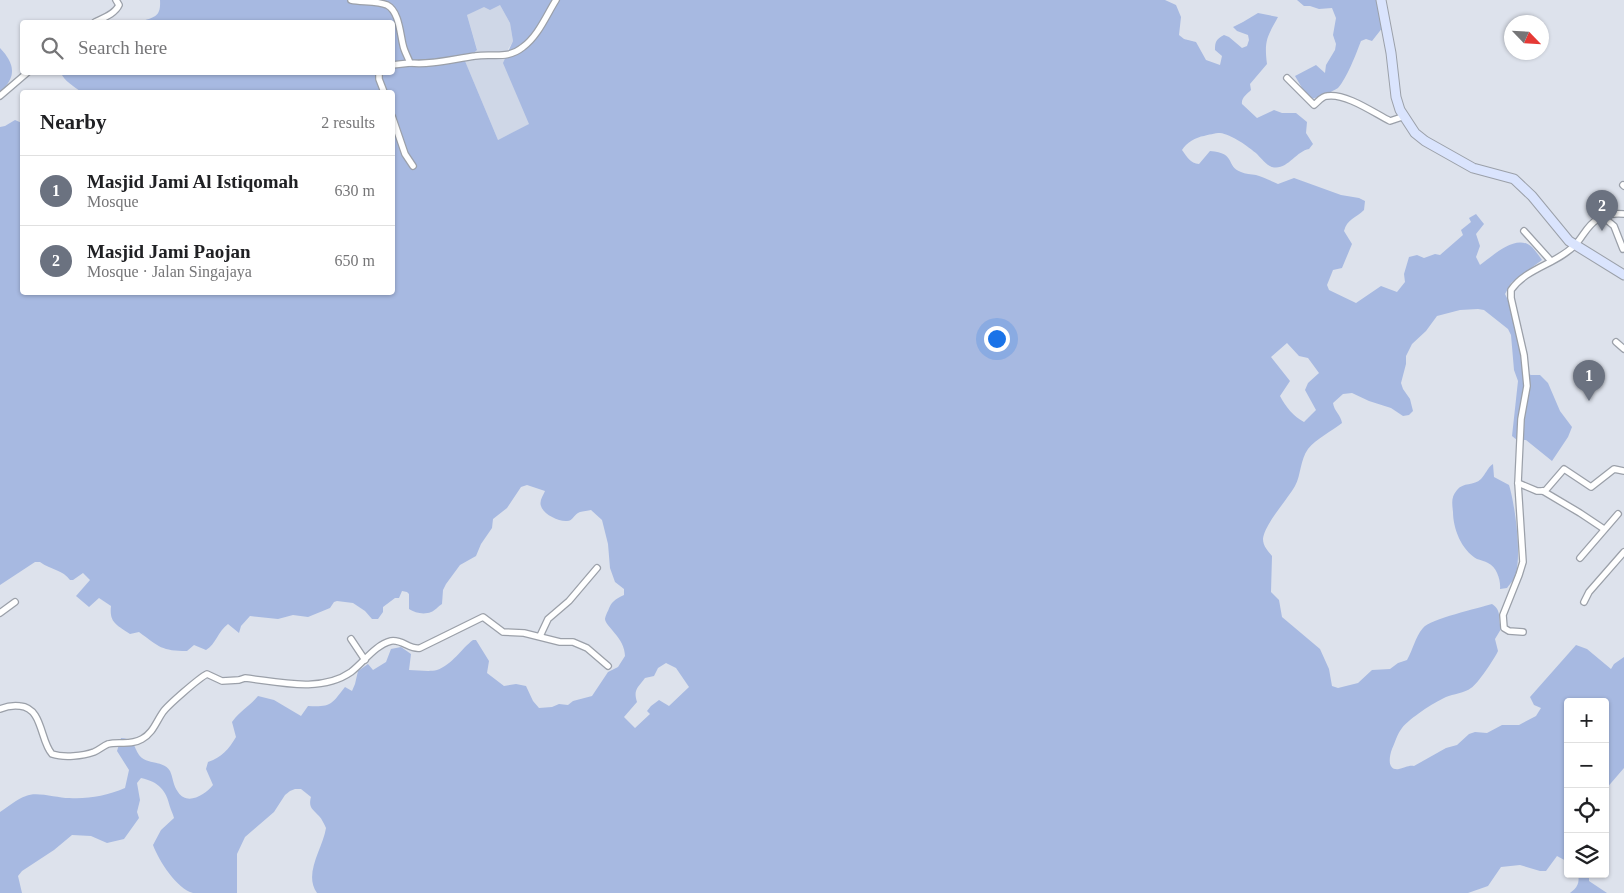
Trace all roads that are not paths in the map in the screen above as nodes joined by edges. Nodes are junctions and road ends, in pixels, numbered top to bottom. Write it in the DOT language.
graph roads {
  1 [pos="116,0"];
  2 [pos="351,0"];
  3 [pos="556,0"];
  4 [pos="1381,0"];
  5 [pos="99,20"];
  6 [pos="410,63"];
  7 [pos="395,65"];
  8 [pos="24,75"];
  9 [pos="379,75"];
  10 [pos="1287,78"];
  11 [pos="383,90"];
  12 [pos="0,96"];
  13 [pos="1404,116"];
  14 [pos="395,125"];
  15 [pos="413,166"];
  16 [pos="1624,214"];
  17 [pos="1602,216"];
  18 [pos="1524,231"];
  19 [pos="1575,246"];
  20 [pos="1622,248"];
  21 [pos="1551,261"];
  22 [pos="1624,275"];
  23 [pos="1616,342"];
  24 [pos="1624,348"];
  25 [pos="1624,471"];
  26 [pos="1518,483"];
  27 [pos="1543,491"];
  28 [pos="1618,514"];
  29 [pos="1604,529"];
  30 [pos="1624,552"];
  31 [pos="1580,558"];
  32 [pos="597,568"];
  33 [pos="15,602"];
  34 [pos="1584,602"];
  35 [pos="0,613"];
  36 [pos="1523,632"];
  37 [pos="540,636"];
  38 [pos="351,639"];
  39 [pos="365,660"];
  40 [pos="608,666"];
  41 [pos="0,709"];
  1 -- 5 [label="street"];
  2 -- 6 [label="street"];
  3 -- 6 [label="street"];
  4 -- 13 [label="street"];
  6 -- 7 [label="street"];
  8 -- 12 [label="street"];
  9 -- 11 [label="street"];
  10 -- 13 [label="street"];
  13 -- 19 [label="street"];
  14 -- 15 [label="street"];
  16 -- 17 [label="street"];
  17 -- 19 [label="street"];
  17 -- 20 [label="street"];
  18 -- 21 [label="street"];
  19 -- 21 [label="street"];
  19 -- 22 [label="street"];
  21 -- 26 [label="street"];
  23 -- 24 [label="street"];
  25 -- 27 [label="street"];
  26 -- 27 [label="street"];
  26 -- 36 [label="street"];
  27 -- 29 [label="street"];
  28 -- 29 [label="street"];
  29 -- 31 [label="street"];
  30 -- 34 [label="street"];
  32 -- 37 [label="street"];
  33 -- 35 [label="street"];
  37 -- 39 [label="street"];
  37 -- 40 [label="street"];
  38 -- 39 [label="street"];
  39 -- 41 [label="street"];
}
